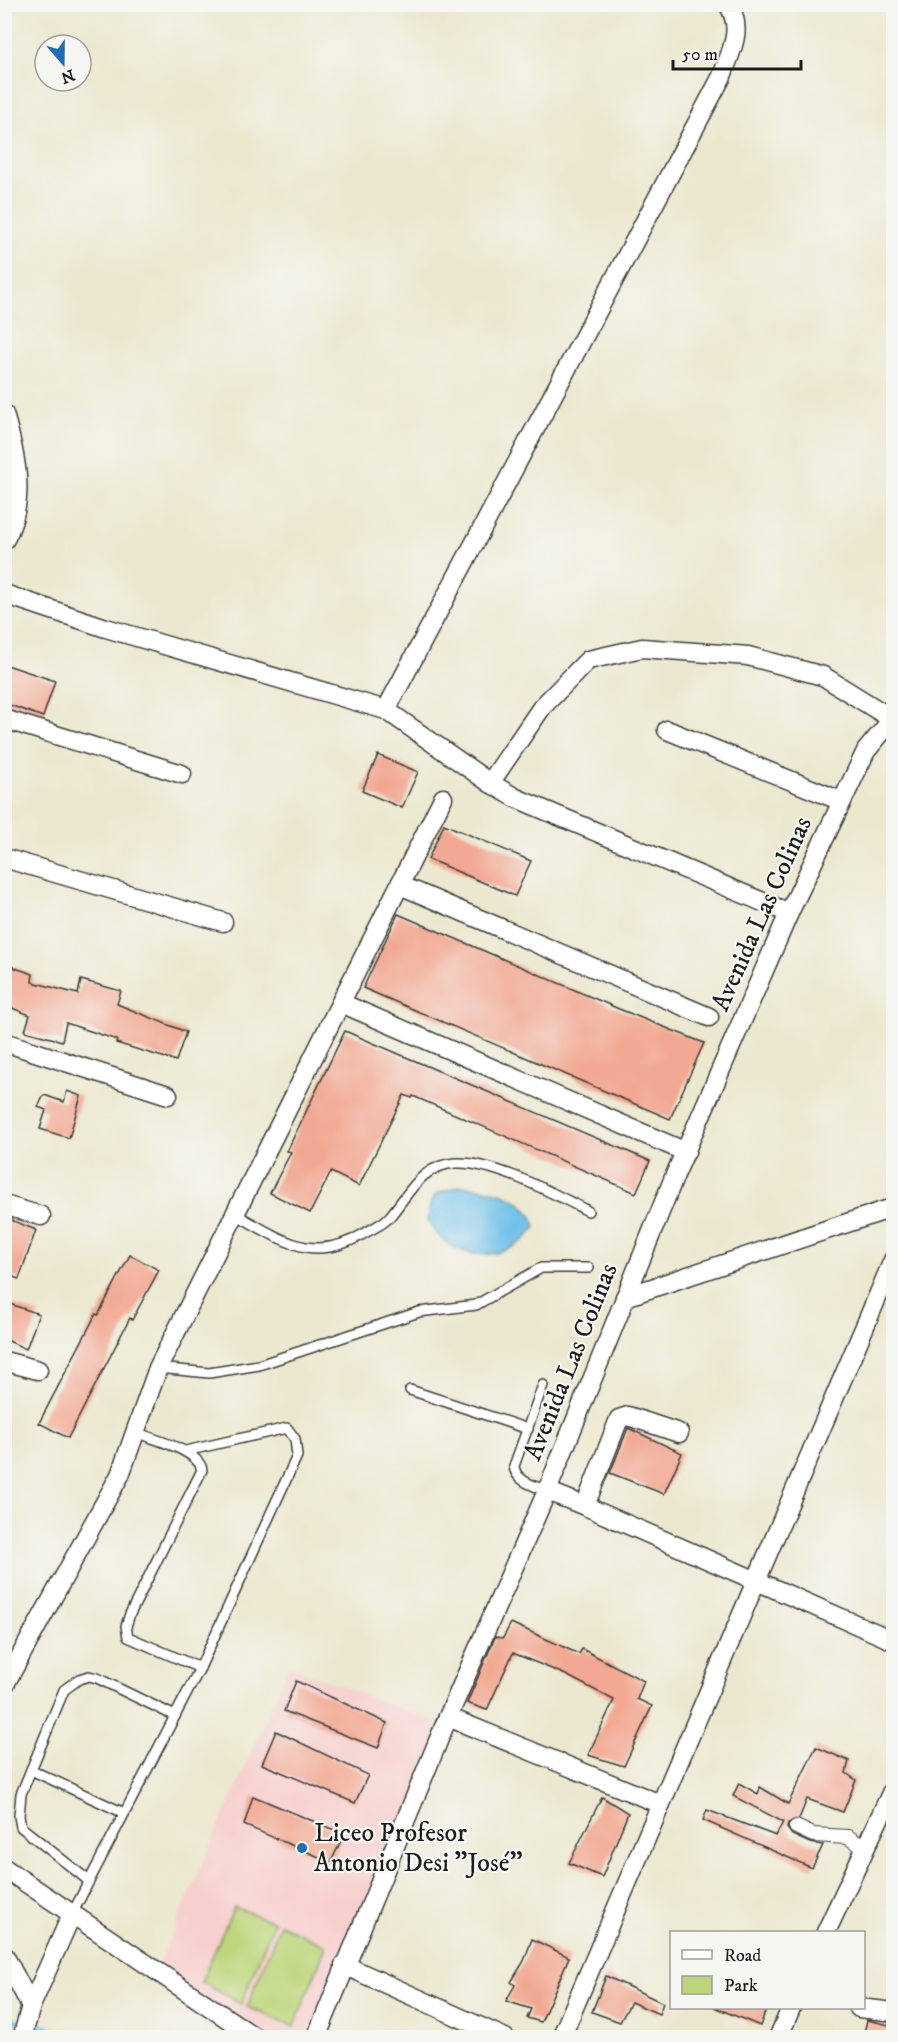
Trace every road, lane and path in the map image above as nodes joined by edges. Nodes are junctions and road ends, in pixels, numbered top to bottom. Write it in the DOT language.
graph roads {
  1 [pos="728,4"];
  2 [pos="4,414"];
  3 [pos="4,541"];
  4 [pos="4,594"];
  5 [pos="386,710"];
  6 [pos="893,718"];
  7 [pos="4,719"];
  8 [pos="667,730"];
  9 [pos="182,774"];
  10 [pos="490,783"];
  11 [pos="443,798"];
  12 [pos="841,801"];
  13 [pos="4,858"];
  14 [pos="400,885"];
  15 [pos="789,913"];
  16 [pos="223,922"];
  17 [pos="341,1003"];
  18 [pos="709,1017"];
  19 [pos="4,1042"];
  20 [pos="168,1095"];
  21 [pos="686,1152"];
  22 [pos="4,1205"];
  23 [pos="894,1210"];
  24 [pos="588,1211"];
  25 [pos="235,1214"];
  26 [pos="41,1216"];
  27 [pos="894,1258"];
  28 [pos="589,1268"];
  29 [pos="625,1297"];
  30 [pos="4,1361"];
  31 [pos="158,1368"];
  32 [pos="38,1370"];
  33 [pos="543,1385"];
  34 [pos="410,1390"];
  35 [pos="528,1429"];
  36 [pos="135,1432"];
  37 [pos="679,1433"];
  38 [pos="186,1451"];
  39 [pos="547,1491"];
  40 [pos="585,1506"];
  41 [pos="758,1581"];
  42 [pos="894,1641"];
  43 [pos="200,1668"];
  44 [pos="4,1686"];
  45 [pos="175,1716"];
  46 [pos="448,1717"];
  47 [pos="31,1770"];
  48 [pos="892,1793"];
  49 [pos="660,1804"];
  50 [pos="124,1813"];
  51 [pos="796,1827"];
  52 [pos="865,1848"];
  53 [pos="4,1868"];
  54 [pos="88,1881"];
  55 [pos="72,1914"];
  56 [pos="826,1931"];
  57 [pos="4,1955"];
  58 [pos="345,1965"];
  59 [pos="865,2008"];
  60 [pos="790,2009"];
  61 [pos="29,2011"];
  62 [pos="894,2012"];
  63 [pos="22,2037"];
  64 [pos="256,2037"];
  65 [pos="316,2037"];
  66 [pos="505,2037"];
  67 [pos="561,2037"];
  68 [pos="778,2037"];
  1 -- 5 [label="street"];
  2 -- 3 [label="street"];
  4 -- 5 [label="street"];
  5 -- 10 [label="street"];
  6 -- 10 [label="street"];
  6 -- 12 [label="street, Avenida Las Colinas"];
  7 -- 9 [label="street"];
  8 -- 12 [label="street"];
  10 -- 15 [label="street"];
  11 -- 14 [label="street"];
  12 -- 15 [label="street, Avenida Las Colinas"];
  13 -- 16 [label="street"];
  14 -- 17 [label="street"];
  14 -- 18 [label="street"];
  15 -- 21 [label="street, Avenida Las Colinas"];
  17 -- 21 [label="street"];
  17 -- 25 [label="street"];
  19 -- 20 [label="street"];
  21 -- 29 [label="street, Avenida Las Colinas"];
  22 -- 26 [label="street"];
  23 -- 29 [label="street"];
  24 -- 25 [label="lane"];
  25 -- 31 [label="street"];
  27 -- 41 [label="street"];
  28 -- 31 [label="lane"];
  29 -- 39 [label="street, Avenida Las Colinas"];
  30 -- 32 [label="street"];
  31 -- 36 [label="street"];
  33 -- 35 [label="lane"];
  34 -- 35 [label="lane"];
  35 -- 39 [label="lane"];
  36 -- 38 [label="lane"];
  36 -- 44 [label="street"];
  37 -- 40 [label="street"];
  38 -- 43 [label="lane"];
  38 -- 43 [label="lane"];
  39 -- 40 [label="street"];
  39 -- 46 [label="street, Avenida Las Colinas"];
  40 -- 41 [label="street"];
  41 -- 42 [label="street"];
  41 -- 49 [label="street"];
  43 -- 45 [label="lane"];
  45 -- 47 [label="lane"];
  45 -- 50 [label="lane"];
  46 -- 49 [label="street"];
  46 -- 58 [label="street, Avenida Las Colinas"];
  47 -- 50 [label="lane"];
  47 -- 54 [label="lane"];
  48 -- 52 [label="street"];
  49 -- 67 [label="street"];
  50 -- 54 [label="lane"];
  51 -- 52 [label="street"];
  52 -- 56 [label="street"];
  53 -- 55 [label="street"];
  54 -- 55 [label="lane"];
  55 -- 61 [label="street"];
  55 -- 64 [label="street"];
  57 -- 61 [label="street"];
  58 -- 65 [label="street, Avenida Las Colinas"];
  58 -- 66 [label="street"];
  59 -- 62 [label="street"];
  60 -- 68 [label="street"];
  61 -- 63 [label="street"];
}
